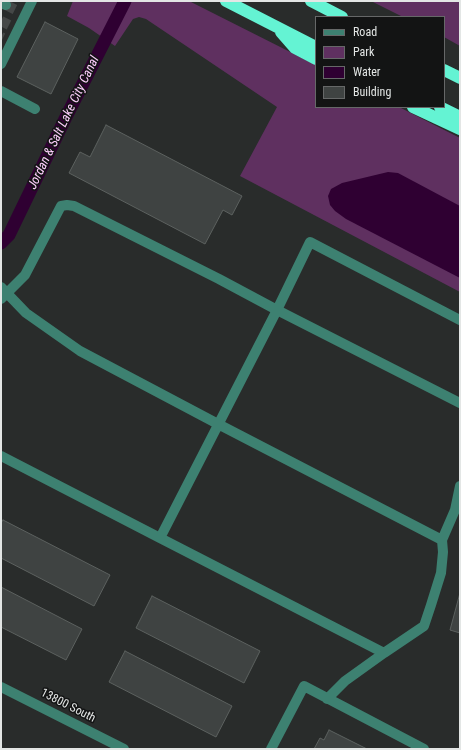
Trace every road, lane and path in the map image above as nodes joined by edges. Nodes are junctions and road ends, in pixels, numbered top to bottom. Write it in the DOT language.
graph roads {
  1 [pos="32,1"];
  2 [pos="226,1"];
  3 [pos="311,1"];
  4 [pos="340,16"];
  5 [pos="278,28"];
  6 [pos="315,46"];
  7 [pos="3,57"];
  8 [pos="315,58"];
  9 [pos="445,70"];
  10 [pos="460,78"];
  11 [pos="1,91"];
  12 [pos="415,108"];
  13 [pos="442,108"];
  14 [pos="35,109"];
  15 [pos="460,117"];
  16 [pos="460,129"];
  17 [pos="3,293"];
  18 [pos="277,310"];
  19 [pos="460,320"];
  20 [pos="460,403"];
  21 [pos="218,424"];
  22 [pos="1,456"];
  23 [pos="460,486"];
  24 [pos="160,538"];
  25 [pos="442,540"];
  26 [pos="384,653"];
  27 [pos="1,687"];
  28 [pos="327,698"];
  29 [pos="124,749"];
  30 [pos="271,749"];
  31 [pos="424,749"];
  1 -- 7 [label="street"];
  2 -- 5 [label="highway"];
  3 -- 4 [label="highway"];
  5 -- 6 [label="highway"];
  5 -- 8 [label="highway"];
  9 -- 10 [label="highway"];
  11 -- 14 [label="street"];
  12 -- 16 [label="highway"];
  13 -- 15 [label="highway"];
  17 -- 18 [label="street"];
  17 -- 21 [label="street"];
  18 -- 19 [label="street"];
  18 -- 20 [label="street"];
  18 -- 21 [label="street"];
  21 -- 24 [label="street"];
  21 -- 25 [label="street"];
  22 -- 24 [label="street"];
  23 -- 25 [label="street"];
  24 -- 26 [label="street"];
  25 -- 26 [label="street"];
  26 -- 28 [label="street"];
  27 -- 29 [label="street, 13800 South"];
  28 -- 30 [label="street"];
  28 -- 31 [label="street"];
}
